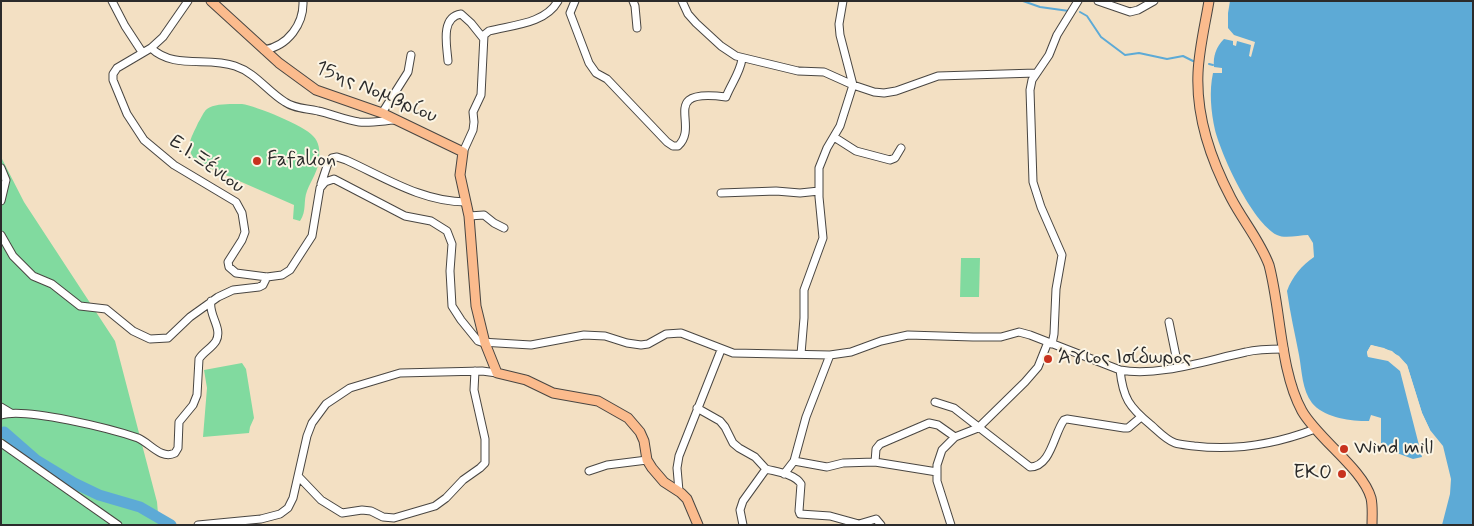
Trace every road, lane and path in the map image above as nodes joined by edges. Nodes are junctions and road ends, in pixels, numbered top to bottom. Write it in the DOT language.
graph roads {
  1 [pos="112,1"];
  2 [pos="188,1"];
  3 [pos="211,1"];
  4 [pos="304,1"];
  5 [pos="558,1"];
  6 [pos="575,1"];
  7 [pos="633,1"];
  8 [pos="682,1"];
  9 [pos="843,1"];
  10 [pos="1078,1"];
  11 [pos="1098,1"];
  12 [pos="1154,1"];
  13 [pos="1209,1"];
  14 [pos="1214,1"];
  15 [pos="637,28"];
  16 [pos="483,38"];
  17 [pos="151,48"];
  18 [pos="264,50"];
  19 [pos="142,52"];
  20 [pos="410,55"];
  21 [pos="742,59"];
  22 [pos="448,61"];
  23 [pos="1036,73"];
  24 [pos="852,85"];
  25 [pos="382,113"];
  26 [pos="394,120"];
  27 [pos="834,137"];
  28 [pos="901,148"];
  29 [pos="463,152"];
  30 [pos="1,168"];
  31 [pos="321,185"];
  32 [pos="819,191"];
  33 [pos="721,194"];
  34 [pos="1,201"];
  35 [pos="466,202"];
  36 [pos="469,216"];
  37 [pos="504,228"];
  38 [pos="1,235"];
  39 [pos="267,277"];
  40 [pos="211,302"];
  41 [pos="1169,322"];
  42 [pos="486,343"];
  43 [pos="1050,343"];
  44 [pos="1284,348"];
  45 [pos="721,350"];
  46 [pos="801,354"];
  47 [pos="830,355"];
  48 [pos="1178,366"];
  49 [pos="1120,370"];
  50 [pos="475,371"];
  51 [pos="497,373"];
  52 [pos="1295,390"];
  53 [pos="935,402"];
  54 [pos="1,406"];
  55 [pos="697,408"];
  56 [pos="6,414"];
  57 [pos="1141,417"];
  58 [pos="978,428"];
  59 [pos="1315,429"];
  60 [pos="955,437"];
  61 [pos="1,443"];
  62 [pos="647,460"];
  63 [pos="794,461"];
  64 [pos="875,462"];
  65 [pos="766,469"];
  66 [pos="589,471"];
  67 [pos="937,472"];
  68 [pos="784,474"];
  69 [pos="299,477"];
  70 [pos="679,491"];
  71 [pos="118,525"];
  72 [pos="198,525"];
  73 [pos="698,525"];
  74 [pos="743,525"];
  75 [pos="881,525"];
  76 [pos="951,525"];
  77 [pos="1372,525"];
  1 -- 19 [label="street"];
  2 -- 17 [label="street"];
  3 -- 18 [label="main road, 15ης Νομβρίου"];
  4 -- 18 [label="street"];
  5 -- 16 [label="street"];
  6 -- 21 [label="street"];
  7 -- 15 [label="street"];
  8 -- 21 [label="street"];
  9 -- 24 [label="street"];
  10 -- 23 [label="street"];
  11 -- 12 [label="street"];
  13 -- 44 [label="main road"];
  14 -- 52 [label="main road"];
  16 -- 22 [label="street"];
  16 -- 29 [label="street"];
  17 -- 19 [label="street"];
  17 -- 26 [label="street"];
  18 -- 25 [label="main road, 15ης Νομβρίου"];
  19 -- 39 [label="street, Ε.Ι.Ξένιου"];
  20 -- 25 [label="street"];
  21 -- 24 [label="street"];
  23 -- 24 [label="street"];
  23 -- 43 [label="street"];
  24 -- 27 [label="street"];
  25 -- 26 [label="main road, 15ης Νομβρίου"];
  26 -- 29 [label="main road, 15ης Νομβρίου"];
  27 -- 28 [label="street"];
  27 -- 32 [label="street"];
  29 -- 35 [label="main road"];
  30 -- 34 [label="street"];
  31 -- 35 [label="street, Ε.Ι.Ξένιου"];
  31 -- 39 [label="street, Ε.Ι.Ξένιου"];
  31 -- 42 [label="street"];
  32 -- 33 [label="street"];
  32 -- 46 [label="street"];
  35 -- 36 [label="main road"];
  36 -- 37 [label="street"];
  36 -- 42 [label="main road"];
  38 -- 40 [label="street"];
  39 -- 40 [label="street"];
  40 -- 56 [label="street"];
  41 -- 48 [label="street"];
  42 -- 45 [label="street"];
  42 -- 51 [label="main road"];
  43 -- 47 [label="street"];
  43 -- 49 [label="street"];
  43 -- 58 [label="street"];
  44 -- 48 [label="street"];
  44 -- 52 [label="main road"];
  45 -- 46 [label="street"];
  45 -- 55 [label="street"];
  46 -- 47 [label="street"];
  47 -- 63 [label="street"];
  48 -- 49 [label="street"];
  49 -- 57 [label="street"];
  50 -- 51 [label="street"];
  50 -- 69 [label="street"];
  50 -- 69 [label="street"];
  51 -- 62 [label="main road"];
  52 -- 59 [label="main road"];
  53 -- 58 [label="street"];
  54 -- 56 [label="street"];
  55 -- 65 [label="street"];
  55 -- 70 [label="street"];
  57 -- 58 [label="street"];
  57 -- 59 [label="street"];
  58 -- 60 [label="street"];
  59 -- 77 [label="main road"];
  60 -- 64 [label="street"];
  60 -- 67 [label="street"];
  61 -- 71 [label="street"];
  62 -- 66 [label="street"];
  62 -- 70 [label="main road"];
  63 -- 64 [label="street"];
  63 -- 68 [label="street"];
  64 -- 67 [label="street"];
  65 -- 68 [label="street"];
  65 -- 74 [label="street"];
  67 -- 76 [label="street"];
  68 -- 75 [label="street"];
  69 -- 72 [label="street"];
  70 -- 73 [label="main road"];
}
